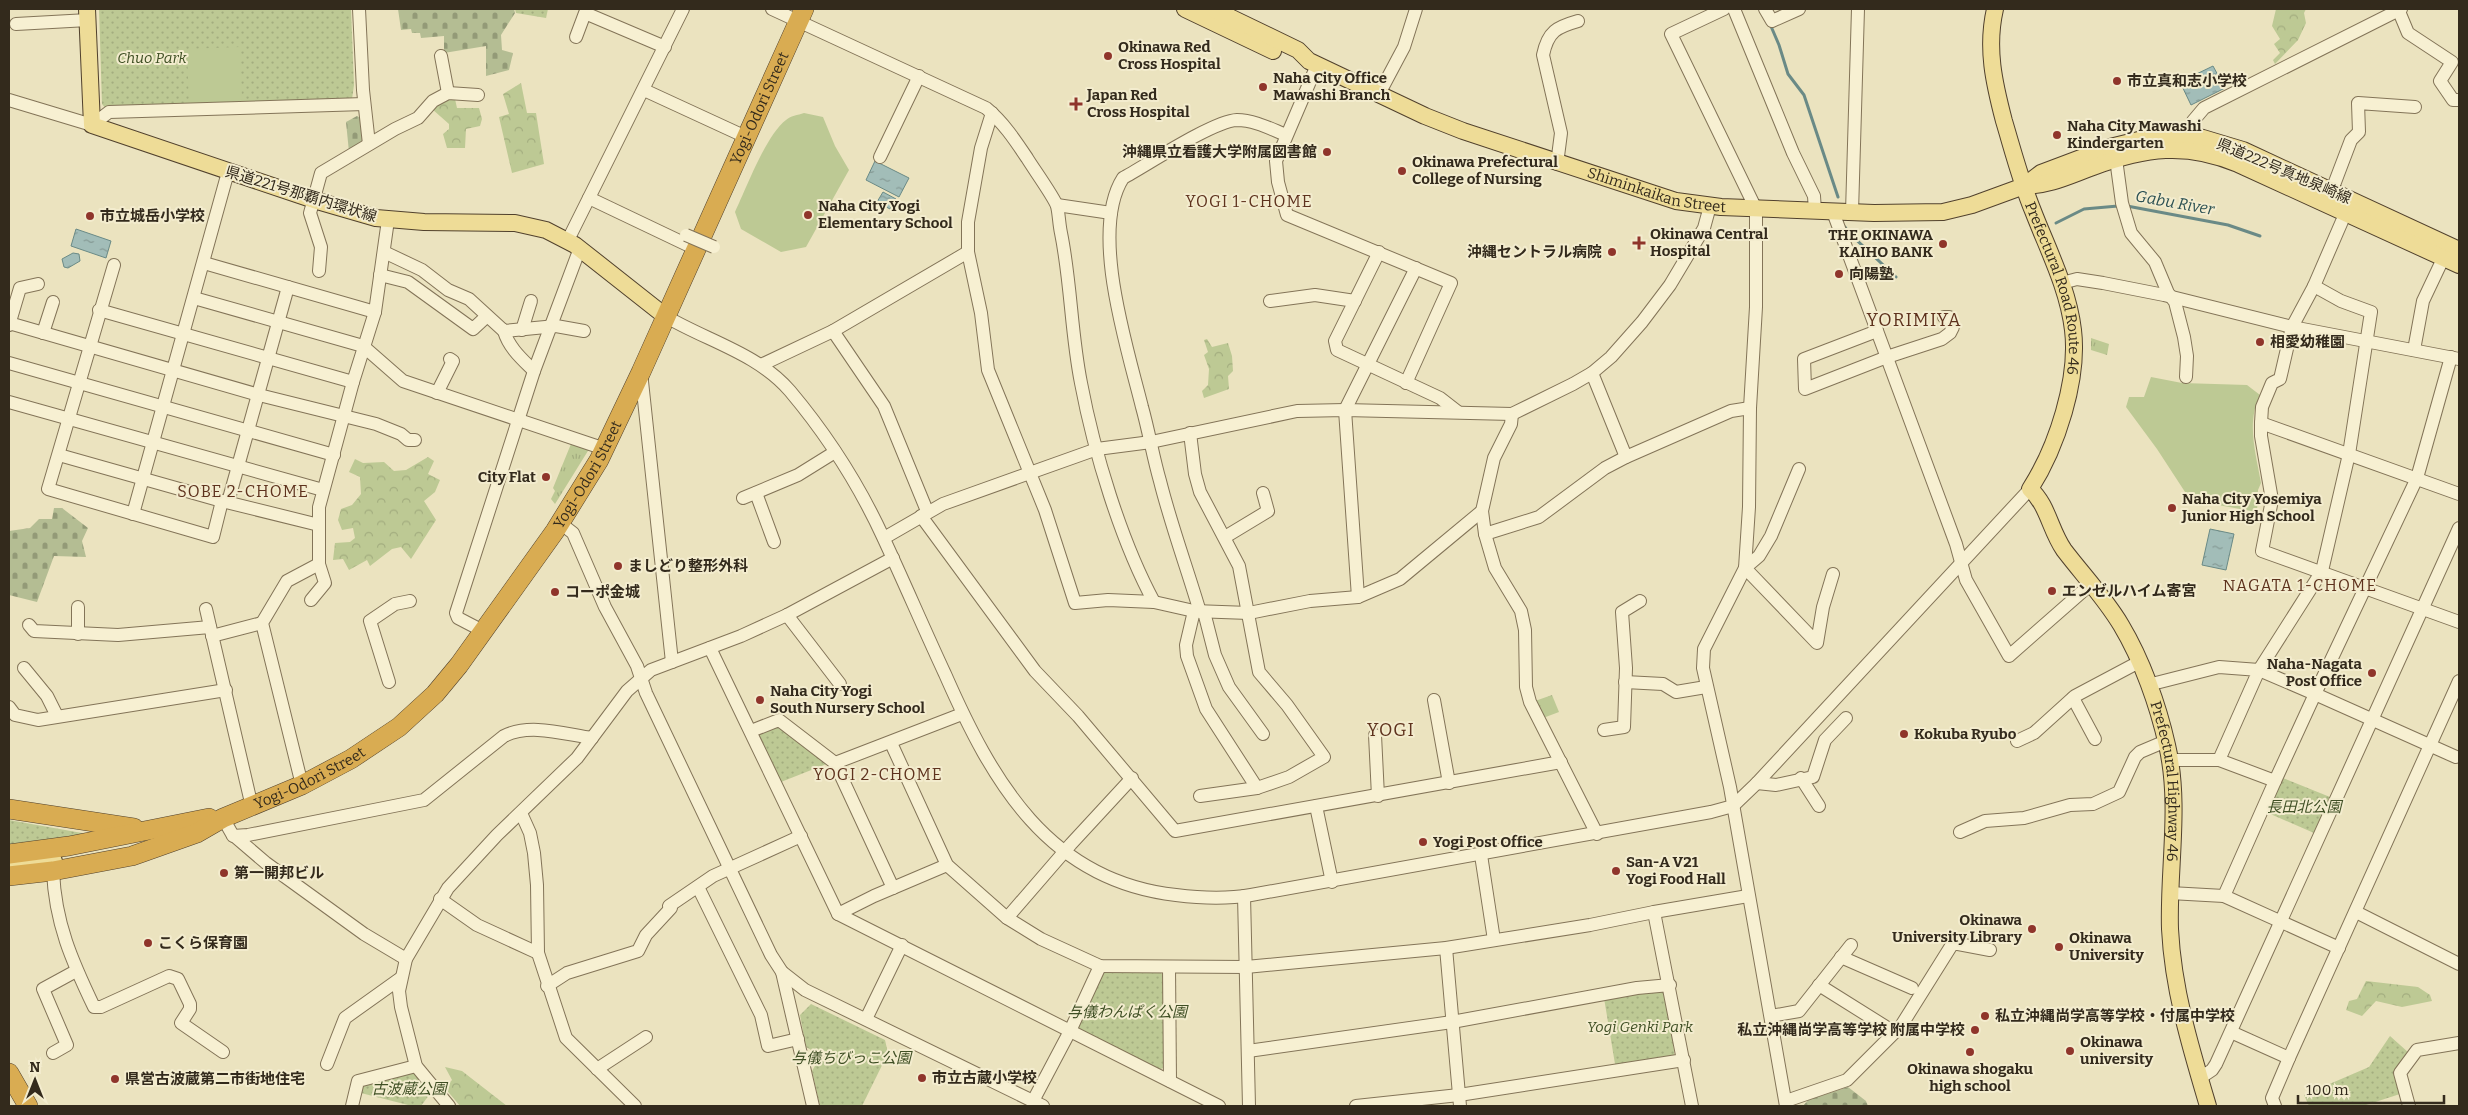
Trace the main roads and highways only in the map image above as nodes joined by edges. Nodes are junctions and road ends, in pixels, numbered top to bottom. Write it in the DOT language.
graph roads {
  1 [pos="1185,9"];
  2 [pos="1212,9"];
  3 [pos="1995,9"];
  4 [pos="88,14"];
  5 [pos="801,15"];
  6 [pos="1235,20"];
  7 [pos="2188,142"];
  8 [pos="2024,186"];
  9 [pos="2349,206"];
  10 [pos="2442,250"];
  11 [pos="2459,250"];
  12 [pos="2459,265"];
  13 [pos="666,316"];
  14 [pos="2030,488"];
  15 [pos="9,809"];
  16 [pos="82,822"];
  17 [pos="151,830"];
  18 [pos="180,832"];
  19 [pos="88,842"];
  20 [pos="9,854"];
  21 [pos="9,862"];
  22 [pos="41,865"];
  23 [pos="9,866"];
  24 [pos="9,876"];
  25 [pos="9,1073"];
  26 [pos="28,1106"];
  27 [pos="2208,1106"];
  1 -- 6 [label="main road, Shiminkaikan Street"];
  2 -- 6 [label="main road, Shiminkaikan Street"];
  3 -- 8 [label="main road, Prefectural Road Route 46"];
  4 -- 13 [label="main road, 県道221号那覇内環状線"];
  5 -- 13 [label="highway, Yogi-Odori Street"];
  6 -- 8 [label="main road, Shiminkaikan Street"];
  7 -- 8 [label="main road, 県道222号真地泉崎線"];
  7 -- 8 [label="main road, 県道222号真地泉崎線"];
  7 -- 9 [label="main road, 県道222号真地泉崎線"];
  7 -- 9 [label="main road, 県道222号真地泉崎線"];
  8 -- 14 [label="main road, Prefectural Road Route 46"];
  9 -- 10 [label="main road, 県道222号真地泉崎線"];
  10 -- 11 [label="main road, 県道222号真地泉崎線"];
  10 -- 12 [label="main road"];
  13 -- 18 [label="highway, Yogi-Odori Street"];
  14 -- 27 [label="main road, Prefectural Highway 46"];
  15 -- 16 [label="highway"];
  16 -- 17 [label="highway"];
  16 -- 19 [label="highway"];
  17 -- 18 [label="highway"];
  17 -- 19 [label="highway"];
  18 -- 22 [label="highway"];
  19 -- 20 [label="highway"];
  21 -- 22 [label="main road"];
  22 -- 23 [label="main road"];
  22 -- 24 [label="highway"];
  25 -- 26 [label="highway"];
}
